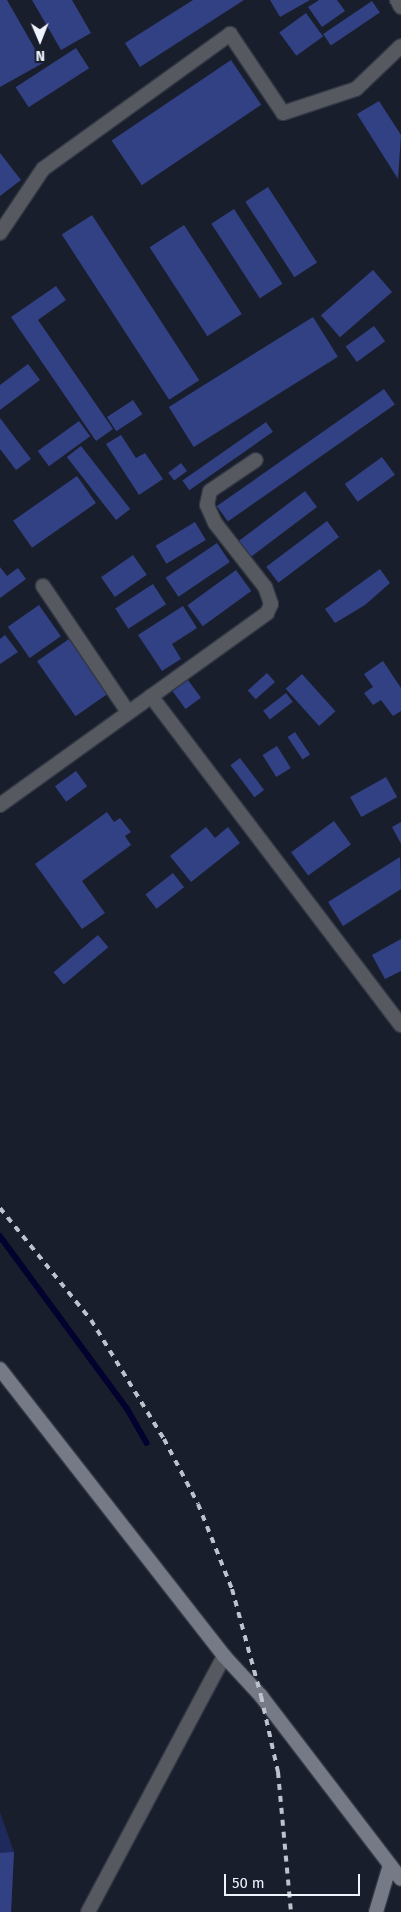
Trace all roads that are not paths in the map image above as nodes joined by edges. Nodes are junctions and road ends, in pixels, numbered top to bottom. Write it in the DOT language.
graph roads {
  1 [pos="397,0"];
  2 [pos="401,7"];
  3 [pos="401,46"];
  4 [pos="0,233"];
  5 [pos="256,460"];
  6 [pos="43,586"];
  7 [pos="151,696"];
  8 [pos="128,712"];
  9 [pos="0,805"];
  10 [pos="401,1025"];
  11 [pos="0,1369"];
  12 [pos="224,1656"];
  13 [pos="390,1865"];
  14 [pos="401,1879"];
  15 [pos="88,1912"];
  16 [pos="376,1912"];
  1 -- 2 [label="street"];
  3 -- 4 [label="street"];
  5 -- 7 [label="street"];
  6 -- 8 [label="street"];
  7 -- 8 [label="street"];
  7 -- 10 [label="street"];
  8 -- 9 [label="street"];
  11 -- 12 [label="main road"];
  12 -- 13 [label="main road"];
  12 -- 15 [label="street"];
  13 -- 14 [label="main road"];
  13 -- 16 [label="main road"];
}
